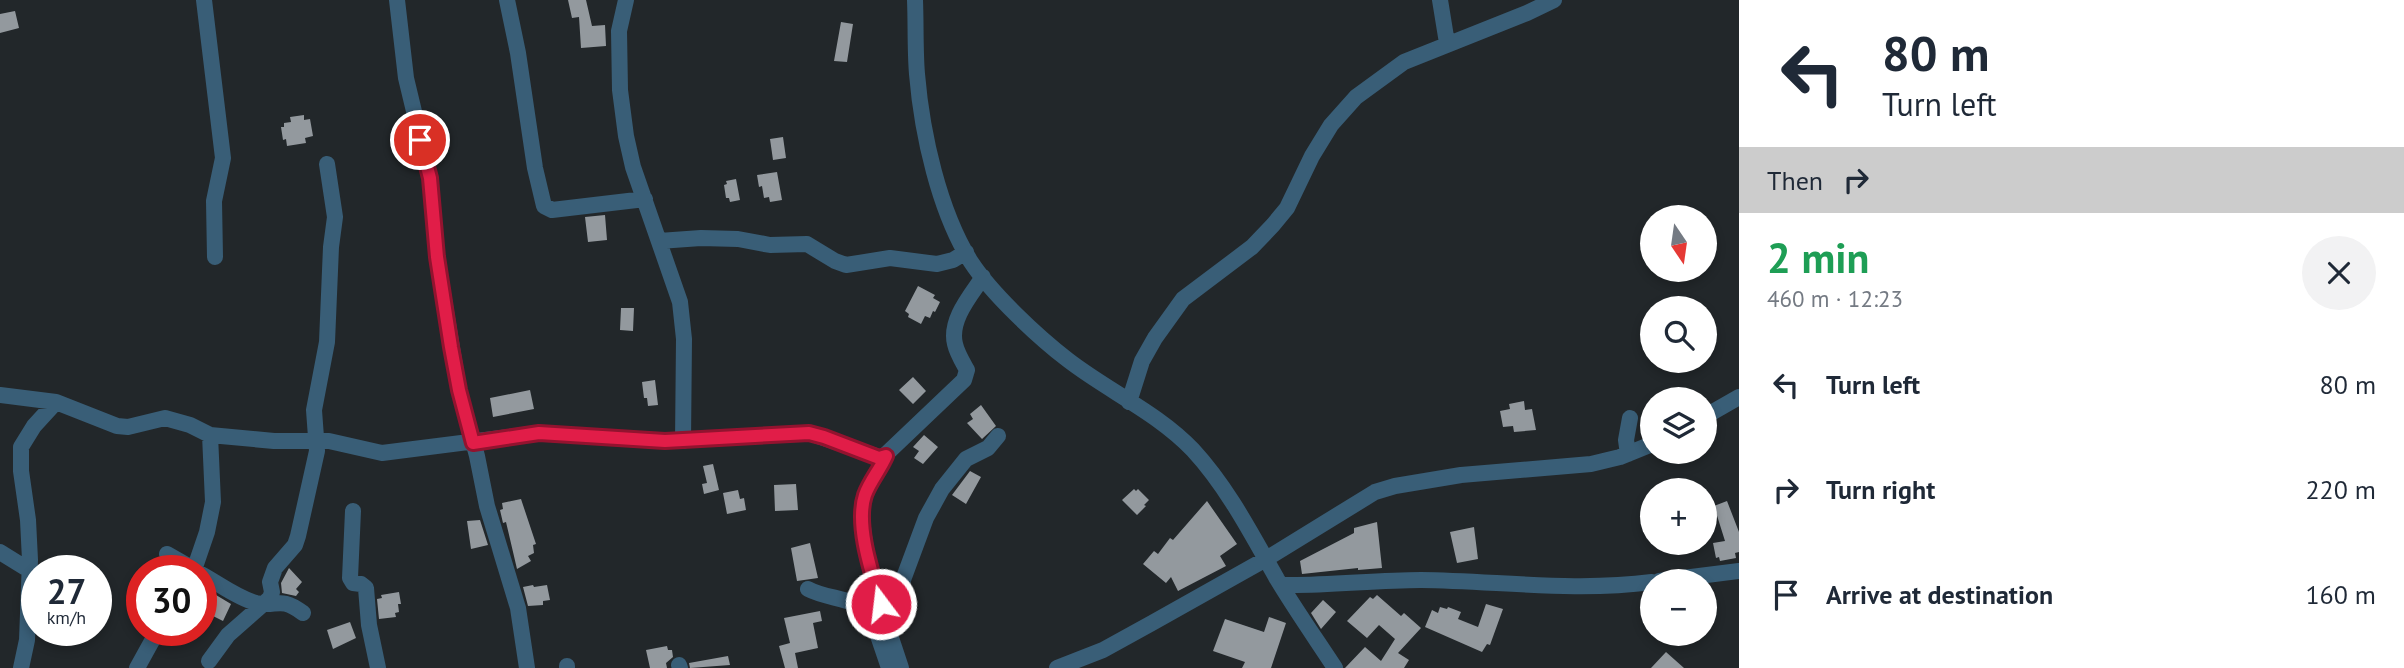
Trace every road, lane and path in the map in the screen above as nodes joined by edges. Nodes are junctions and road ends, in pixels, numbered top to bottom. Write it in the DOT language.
graph roads {
  1 [pos="204,0"];
  2 [pos="397,0"];
  3 [pos="507,0"];
  4 [pos="626,0"];
  5 [pos="915,0"];
  6 [pos="1440,0"];
  7 [pos="1554,0"];
  8 [pos="1447,43"];
  9 [pos="327,164"];
  10 [pos="645,199"];
  11 [pos="659,241"];
  12 [pos="966,252"];
  13 [pos="215,257"];
  14 [pos="983,277"];
  15 [pos="0,396"];
  16 [pos="1739,397"];
  17 [pos="56,402"];
  18 [pos="1129,402"];
  19 [pos="1717,410"];
  20 [pos="1630,418"];
  21 [pos="210,435"];
  22 [pos="998,436"];
  23 [pos="316,440"];
  24 [pos="683,441"];
  25 [pos="473,443"];
  26 [pos="1640,449"];
  27 [pos="1628,454"];
  28 [pos="886,456"];
  29 [pos="353,511"];
  30 [pos="0,552"];
  31 [pos="30,555"];
  32 [pos="200,555"];
  33 [pos="1266,559"];
  34 [pos="21,565"];
  35 [pos="1739,572"];
  36 [pos="1717,574"];
  37 [pos="217,583"];
  38 [pos="1640,583"];
  39 [pos="1282,586"];
  40 [pos="808,589"];
  41 [pos="265,604"];
  42 [pos="303,613"];
  43 [pos="887,623"];
  44 [pos="26,646"];
  45 [pos="149,646"];
  46 [pos="209,661"];
  47 [pos="21,668"];
  48 [pos="137,668"];
  49 [pos="378,668"];
  50 [pos="527,668"];
  51 [pos="889,668"];
  52 [pos="901,668"];
  53 [pos="1057,668"];
  54 [pos="1335,668"];
  1 -- 13 [label="street"];
  2 -- 25 [label="street"];
  3 -- 10 [label="street"];
  4 -- 10 [label="street"];
  5 -- 12 [label="street"];
  6 -- 8 [label="street"];
  7 -- 8 [label="street"];
  8 -- 18 [label="street"];
  9 -- 23 [label="street"];
  10 -- 11 [label="street"];
  11 -- 12 [label="street"];
  11 -- 24 [label="street"];
  12 -- 14 [label="street"];
  14 -- 18 [label="street"];
  14 -- 28 [label="street"];
  15 -- 17 [label="street"];
  16 -- 19 [label="street"];
  17 -- 21 [label="street"];
  17 -- 31 [label="street"];
  18 -- 33 [label="street"];
  20 -- 27 [label="street"];
  21 -- 23 [label="street"];
  21 -- 32 [label="street"];
  22 -- 43 [label="street"];
  23 -- 25 [label="street"];
  23 -- 41 [label="street"];
  24 -- 25 [label="street"];
  24 -- 28 [label="street"];
  25 -- 50 [label="street"];
  26 -- 27 [label="street"];
  27 -- 33 [label="street"];
  28 -- 43 [label="street"];
  29 -- 49 [label="street"];
  30 -- 34 [label="street"];
  33 -- 39 [label="street"];
  33 -- 53 [label="street"];
  35 -- 36 [label="street"];
  37 -- 41 [label="street"];
  38 -- 39 [label="street"];
  39 -- 54 [label="street"];
  40 -- 51 [label="street"];
  41 -- 42 [label="street"];
  41 -- 46 [label="street"];
  43 -- 52 [label="street"];
  44 -- 47 [label="street"];
  45 -- 48 [label="street"];
}
